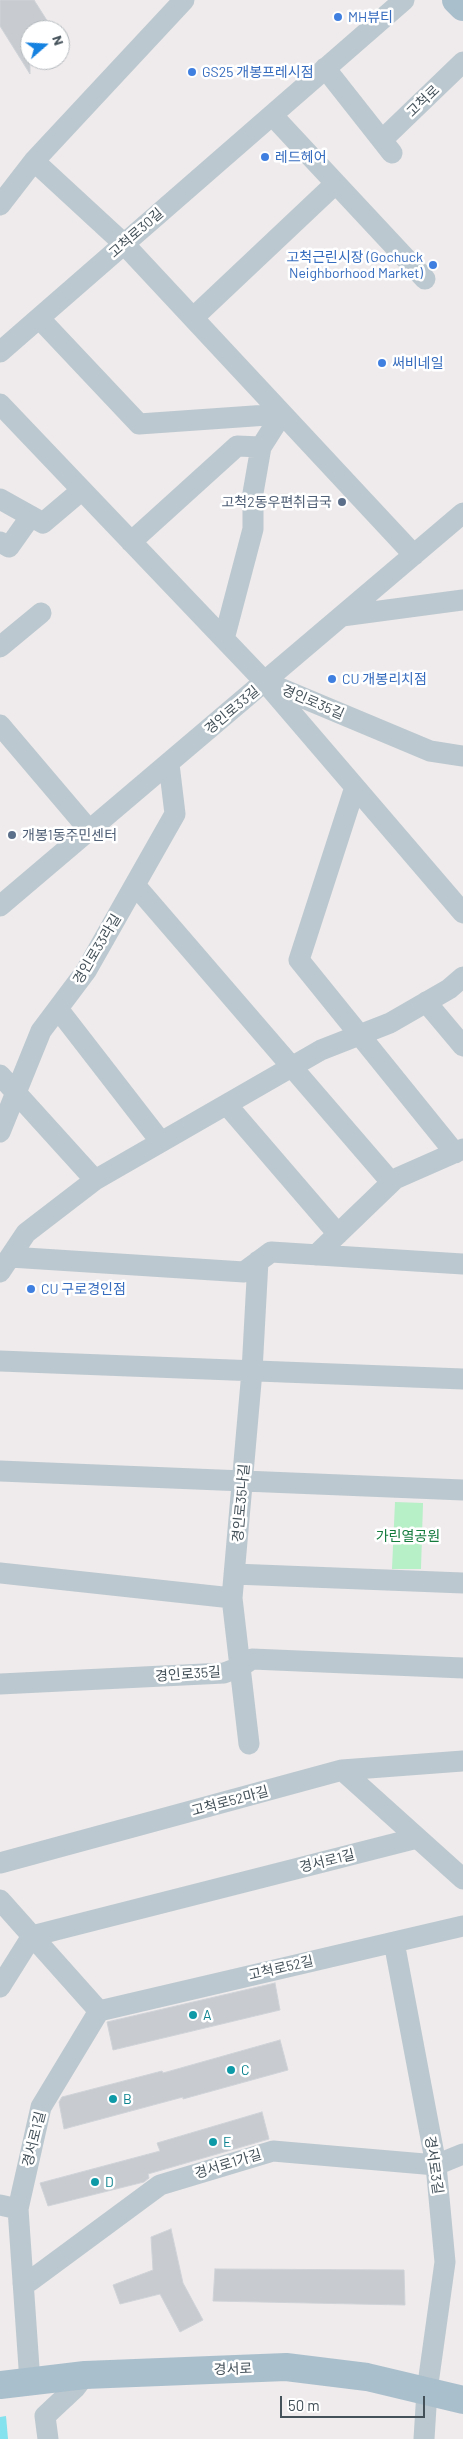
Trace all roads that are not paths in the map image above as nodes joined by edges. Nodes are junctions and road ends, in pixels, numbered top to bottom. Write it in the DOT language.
graph roads {
  1 [pos="184,0"];
  2 [pos="404,0"];
  3 [pos="456,0"];
  4 [pos="463,7"];
  5 [pos="463,62"];
  6 [pos="325,68"];
  7 [pos="272,115"];
  8 [pos="34,161"];
  9 [pos="335,184"];
  10 [pos="0,205"];
  11 [pos="124,244"];
  12 [pos="425,279"];
  13 [pos="39,318"];
  14 [pos="193,318"];
  15 [pos="0,352"];
  16 [pos="0,404"];
  17 [pos="282,414"];
  18 [pos="261,447"];
  19 [pos="82,490"];
  20 [pos="0,499"];
  21 [pos="463,513"];
  22 [pos="31,516"];
  23 [pos="0,542"];
  24 [pos="131,542"];
  25 [pos="414,555"];
  26 [pos="463,600"];
  27 [pos="41,613"];
  28 [pos="342,616"];
  29 [pos="224,639"];
  30 [pos="0,647"];
  31 [pos="265,682"];
  32 [pos="0,724"];
  33 [pos="463,756"];
  34 [pos="169,764"];
  35 [pos="355,788"];
  36 [pos="90,831"];
  37 [pos="135,885"];
  38 [pos="0,906"];
  39 [pos="463,913"];
  40 [pos="463,977"];
  41 [pos="426,1002"];
  42 [pos="58,1009"];
  43 [pos="358,1035"];
  44 [pos="463,1046"];
  45 [pos="293,1067"];
  46 [pos="0,1076"];
  47 [pos="16,1096"];
  48 [pos="226,1105"];
  49 [pos="0,1132"];
  50 [pos="161,1142"];
  51 [pos="459,1151"];
  52 [pos="95,1180"];
  53 [pos="391,1182"];
  54 [pos="338,1234"];
  55 [pos="316,1255"];
  56 [pos="258,1261"];
  57 [pos="5,1264"];
  58 [pos="463,1264"];
  59 [pos="0,1361"];
  60 [pos="252,1371"];
  61 [pos="463,1379"];
  62 [pos="0,1471"];
  63 [pos="243,1481"];
  64 [pos="463,1490"];
  65 [pos="0,1573"];
  66 [pos="234,1574"];
  67 [pos="463,1583"];
  68 [pos="232,1598"];
  69 [pos="240,1668"];
  70 [pos="463,1668"];
  71 [pos="0,1684"];
  72 [pos="249,1744"];
  73 [pos="463,1761"];
  74 [pos="342,1770"];
  75 [pos="418,1838"];
  76 [pos="0,1863"];
  77 [pos="463,1879"];
  78 [pos="0,1900"];
  79 [pos="463,1926"];
  80 [pos="32,1936"];
  81 [pos="394,1942"];
  82 [pos="0,1987"];
  83 [pos="99,2011"];
  84 [pos="463,2154"];
  85 [pos="436,2165"];
  86 [pos="9,2207"];
  87 [pos="23,2283"];
  88 [pos="85,2375"];
  89 [pos="30,2382"];
  90 [pos="0,2385"];
  91 [pos="426,2391"];
  92 [pos="463,2400"];
  93 [pos="48,2439"];
  94 [pos="424,2439"];
  1 -- 8 [label="street"];
  2 -- 6 [label="street, 고척로30길"];
  3 -- 4 [label="main road"];
  5 -- 6 [label="street, 고척로"];
  6 -- 7 [label="street, 고척로30길"];
  7 -- 9 [label="street"];
  7 -- 11 [label="street, 고척로30길"];
  8 -- 10 [label="street"];
  8 -- 11 [label="street"];
  9 -- 12 [label="street"];
  9 -- 14 [label="street"];
  11 -- 13 [label="street, 고척로30길"];
  11 -- 14 [label="street"];
  13 -- 15 [label="street, 고척로30길"];
  13 -- 17 [label="street"];
  14 -- 17 [label="street"];
  16 -- 19 [label="street"];
  17 -- 18 [label="street"];
  17 -- 25 [label="street"];
  18 -- 24 [label="street"];
  18 -- 29 [label="street"];
  19 -- 22 [label="street"];
  19 -- 24 [label="street"];
  20 -- 22 [label="street"];
  21 -- 25 [label="street, 경인로33길"];
  22 -- 23 [label="street"];
  24 -- 29 [label="street"];
  25 -- 28 [label="street, 경인로33길"];
  26 -- 28 [label="street"];
  27 -- 30 [label="street"];
  28 -- 31 [label="street, 경인로33길"];
  29 -- 31 [label="street"];
  31 -- 33 [label="street, 경인로35길"];
  31 -- 34 [label="street, 경인로33길"];
  31 -- 35 [label="street, 경인로35길"];
  32 -- 36 [label="street"];
  34 -- 36 [label="street, 경인로33길"];
  34 -- 37 [label="street, 경인로33라길"];
  35 -- 39 [label="street, 경인로35길"];
  35 -- 43 [label="street"];
  36 -- 38 [label="street, 경인로33길"];
  37 -- 42 [label="street, 경인로33라길"];
  37 -- 45 [label="street"];
  40 -- 41 [label="street"];
  41 -- 43 [label="street"];
  41 -- 44 [label="street"];
  42 -- 47 [label="street, 경인로33라길"];
  42 -- 50 [label="street"];
  43 -- 45 [label="street"];
  43 -- 51 [label="street"];
  45 -- 48 [label="street"];
  45 -- 53 [label="street"];
  46 -- 47 [label="street"];
  47 -- 49 [label="street, 경인로33라길"];
  47 -- 52 [label="street"];
  48 -- 50 [label="street"];
  48 -- 54 [label="street"];
  50 -- 52 [label="street"];
  51 -- 53 [label="street"];
  52 -- 57 [label="street"];
  53 -- 54 [label="street"];
  54 -- 55 [label="street"];
  55 -- 56 [label="street"];
  55 -- 58 [label="street"];
  56 -- 57 [label="street"];
  56 -- 60 [label="street, 경인로35나길"];
  59 -- 60 [label="street"];
  60 -- 61 [label="street"];
  60 -- 63 [label="street, 경인로35나길"];
  62 -- 63 [label="street"];
  63 -- 64 [label="street"];
  63 -- 66 [label="street, 경인로35나길"];
  65 -- 68 [label="street"];
  66 -- 67 [label="street"];
  66 -- 68 [label="street, 경인로35나길"];
  68 -- 69 [label="street, 경인로35나길"];
  69 -- 70 [label="street, 경인로35길"];
  69 -- 71 [label="street, 경인로35길"];
  69 -- 72 [label="street, 경인로35나길"];
  73 -- 74 [label="street, 고척로52마길"];
  74 -- 75 [label="street"];
  74 -- 76 [label="street, 고척로52마길"];
  75 -- 77 [label="street"];
  75 -- 80 [label="street, 경서로1길"];
  78 -- 80 [label="street"];
  79 -- 81 [label="street, 고척로52길"];
  80 -- 82 [label="street"];
  80 -- 83 [label="street"];
  81 -- 83 [label="street, 고척로52길"];
  81 -- 85 [label="street, 경서로3길"];
  83 -- 86 [label="street, 경서로1길"];
  84 -- 85 [label="street, 경서로1가길"];
  85 -- 87 [label="street, 경서로1가길"];
  85 -- 91 [label="street, 경서로3길"];
  86 -- 87 [label="street, 경서로1길"];
  87 -- 89 [label="street, 경서로1길"];
  88 -- 89 [label="main road, 경서로"];
  88 -- 91 [label="main road, 경서로"];
  88 -- 93 [label="street"];
  89 -- 90 [label="main road, 경서로"];
  91 -- 92 [label="main road, 경서로"];
  91 -- 94 [label="street, 경서로3길"];
}
